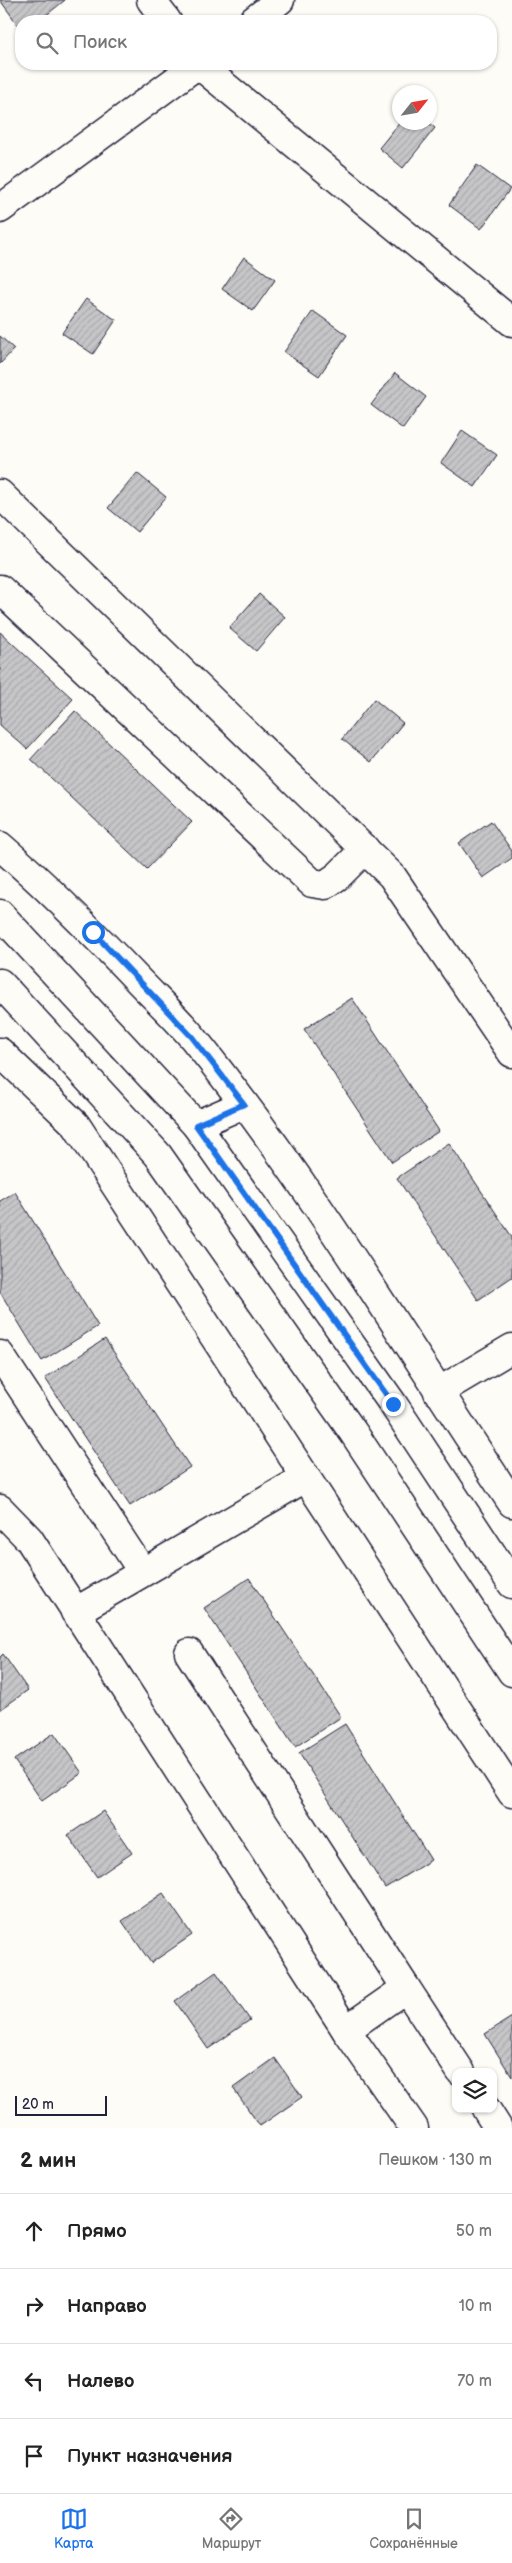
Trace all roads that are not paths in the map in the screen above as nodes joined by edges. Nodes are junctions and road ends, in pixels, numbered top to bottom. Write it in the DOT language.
graph roads {
  1 [pos="151,0"];
  2 [pos="280,0"];
  3 [pos="162,15"];
  4 [pos="261,15"];
  5 [pos="190,70"];
  6 [pos="205,70"];
  7 [pos="0,208"];
  8 [pos="512,322"];
  9 [pos="0,494"];
  10 [pos="0,590"];
  11 [pos="0,846"];
  12 [pos="365,849"];
  13 [pos="0,914"];
  14 [pos="0,983"];
  15 [pos="0,1052"];
  16 [pos="512,1053"];
  17 [pos="244,1104"];
  18 [pos="196,1125"];
  19 [pos="512,1348"];
  20 [pos="0,1355"];
  21 [pos="438,1392"];
  22 [pos="305,1478"];
  23 [pos="512,1503"];
  24 [pos="0,1509"];
  25 [pos="142,1571"];
  26 [pos="512,1584"];
  27 [pos="75,1612"];
  28 [pos="190,1653"];
  29 [pos="512,1672"];
  30 [pos="512,1793"];
  31 [pos="406,1988"];
  32 [pos="346,2030"];
  33 [pos="458,2068"];
  34 [pos="489,2113"];
  35 [pos="414,2128"];
  36 [pos="498,2128"];
  1 -- 3 [label="street"];
  2 -- 4 [label="street"];
  5 -- 7 [label="street"];
  6 -- 8 [label="street"];
  9 -- 12 [label="street"];
  10 -- 12 [label="street"];
  11 -- 17 [label="street"];
  12 -- 16 [label="street"];
  13 -- 18 [label="street"];
  14 -- 29 [label="street"];
  15 -- 22 [label="street"];
  17 -- 18 [label="street"];
  17 -- 21 [label="street"];
  18 -- 26 [label="street"];
  19 -- 21 [label="street"];
  20 -- 25 [label="street"];
  21 -- 23 [label="street"];
  22 -- 25 [label="street"];
  22 -- 30 [label="street"];
  24 -- 27 [label="street"];
  25 -- 27 [label="street"];
  27 -- 32 [label="street"];
  28 -- 31 [label="street"];
  31 -- 32 [label="street"];
  31 -- 33 [label="street"];
  32 -- 35 [label="street"];
  34 -- 36 [label="street"];
}
